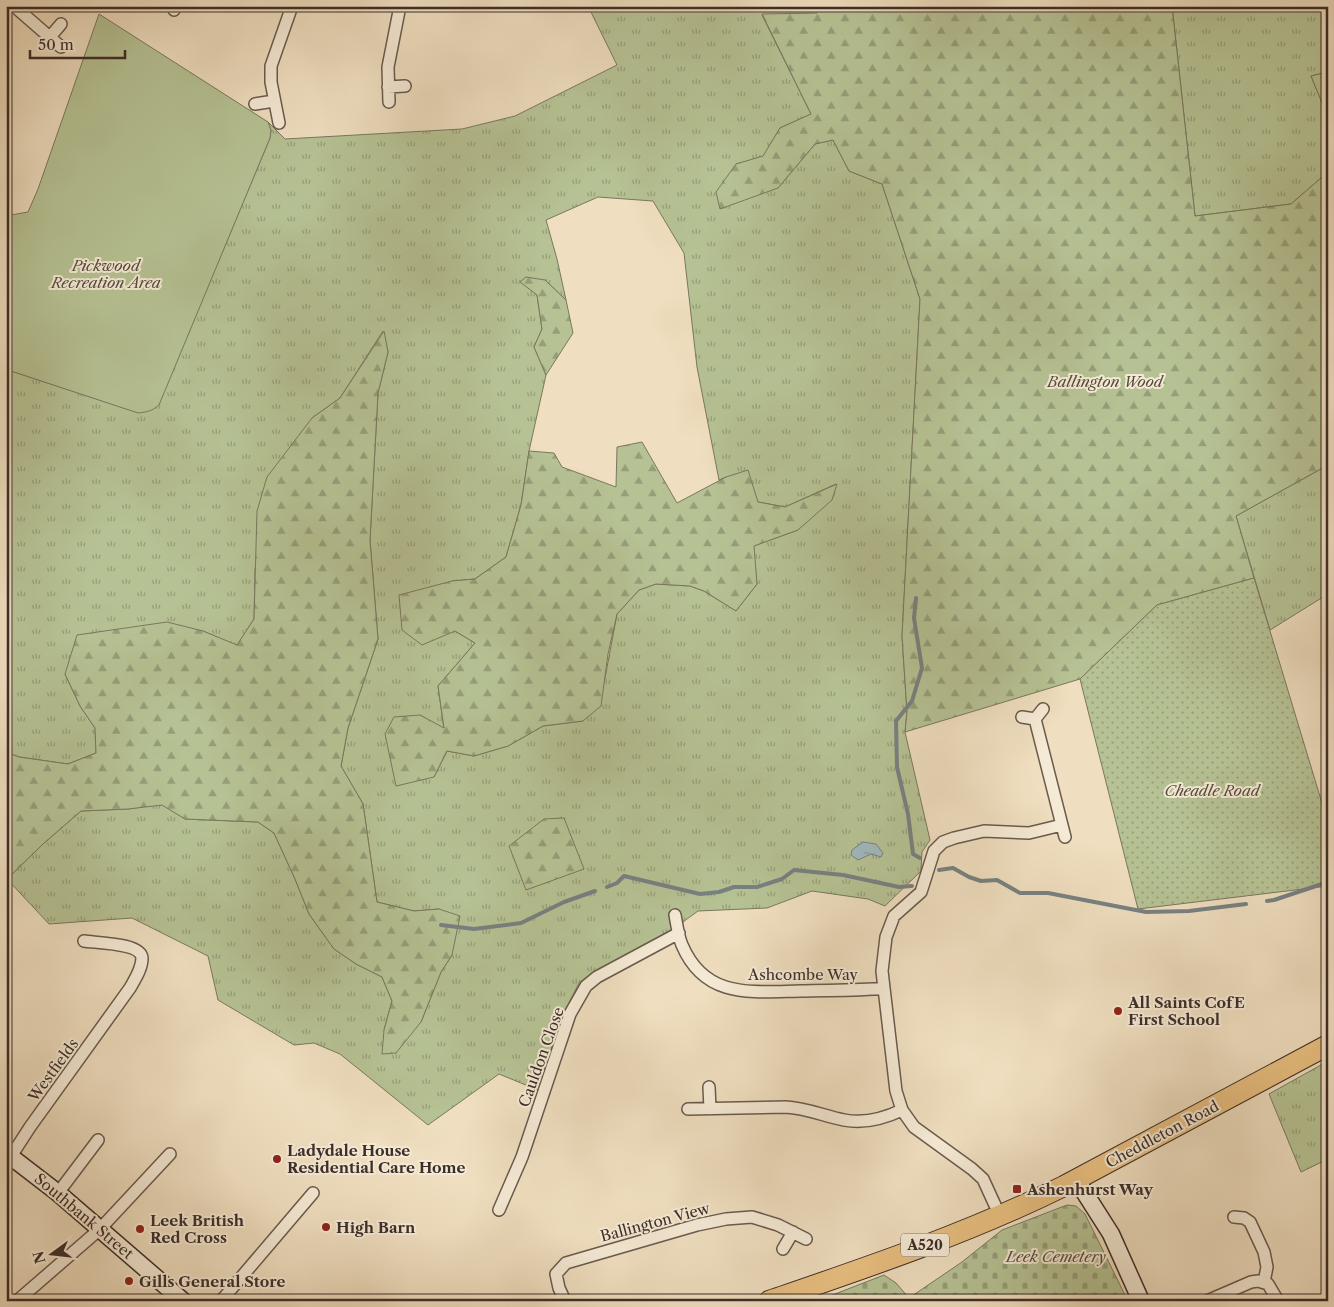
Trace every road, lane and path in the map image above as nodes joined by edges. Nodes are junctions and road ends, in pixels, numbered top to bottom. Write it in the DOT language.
graph roads {
  1 [pos="14,6"];
  2 [pos="292,6"];
  3 [pos="400,6"];
  4 [pos="61,24"];
  5 [pos="50,36"];
  6 [pos="61,46"];
  7 [pos="405,86"];
  8 [pos="388,87"];
  9 [pos="274,101"];
  10 [pos="389,102"];
  11 [pos="255,104"];
  12 [pos="279,123"];
  13 [pos="1044,709"];
  14 [pos="1022,717"];
  15 [pos="1035,720"];
  16 [pos="1062,825"];
  17 [pos="1065,837"];
  18 [pos="675,915"];
  19 [pos="679,933"];
  20 [pos="84,941"];
  21 [pos="884,988"];
  22 [pos="1328,1045"];
  23 [pos="709,1087"];
  24 [pos="710,1109"];
  25 [pos="688,1110"];
  26 [pos="902,1110"];
  27 [pos="98,1140"];
  28 [pos="170,1154"];
  29 [pos="8,1158"];
  30 [pos="1076,1179"];
  31 [pos="58,1193"];
  32 [pos="313,1193"];
  33 [pos="499,1210"];
  34 [pos="1000,1216"];
  35 [pos="1234,1216"];
  36 [pos="100,1229"];
  37 [pos="792,1232"];
  38 [pos="806,1239"];
  39 [pos="783,1249"];
  40 [pos="1264,1282"];
  41 [pos="180,1300"];
  42 [pos="17,1301"];
  43 [pos="221,1301"];
  44 [pos="564,1301"];
  45 [pos="769,1301"];
  46 [pos="1141,1301"];
  47 [pos="1207,1301"];
  48 [pos="1278,1301"];
  1 -- 5 [label="street"];
  2 -- 9 [label="street"];
  3 -- 8 [label="street"];
  4 -- 5 [label="street"];
  5 -- 6 [label="street"];
  7 -- 8 [label="street"];
  8 -- 10 [label="street"];
  9 -- 11 [label="street"];
  9 -- 12 [label="street"];
  13 -- 15 [label="street"];
  14 -- 15 [label="street"];
  15 -- 16 [label="street"];
  16 -- 17 [label="street"];
  16 -- 21 [label="street"];
  18 -- 19 [label="street, Ashcombe Way"];
  19 -- 21 [label="street, Ashcombe Way"];
  19 -- 33 [label="street, Cauldon Close"];
  20 -- 29 [label="street, Westfields"];
  21 -- 26 [label="street"];
  22 -- 30 [label="highway, Cheddleton Road / A520"];
  23 -- 24 [label="street"];
  24 -- 25 [label="street"];
  24 -- 26 [label="street"];
  26 -- 34 [label="street"];
  27 -- 31 [label="street"];
  28 -- 36 [label="street"];
  29 -- 31 [label="street, Southbank Street"];
  30 -- 34 [label="highway, Cheddleton Road / A520"];
  30 -- 46 [label="street"];
  31 -- 36 [label="street, Southbank Street"];
  32 -- 43 [label="street"];
  34 -- 45 [label="highway, Cheddleton Road / A520"];
  35 -- 40 [label="street"];
  36 -- 41 [label="street, Southbank Street"];
  36 -- 42 [label="street"];
  37 -- 38 [label="street, Ballington View"];
  37 -- 39 [label="street"];
  37 -- 44 [label="street, Ballington View"];
  40 -- 47 [label="street"];
  40 -- 48 [label="street"];
}
